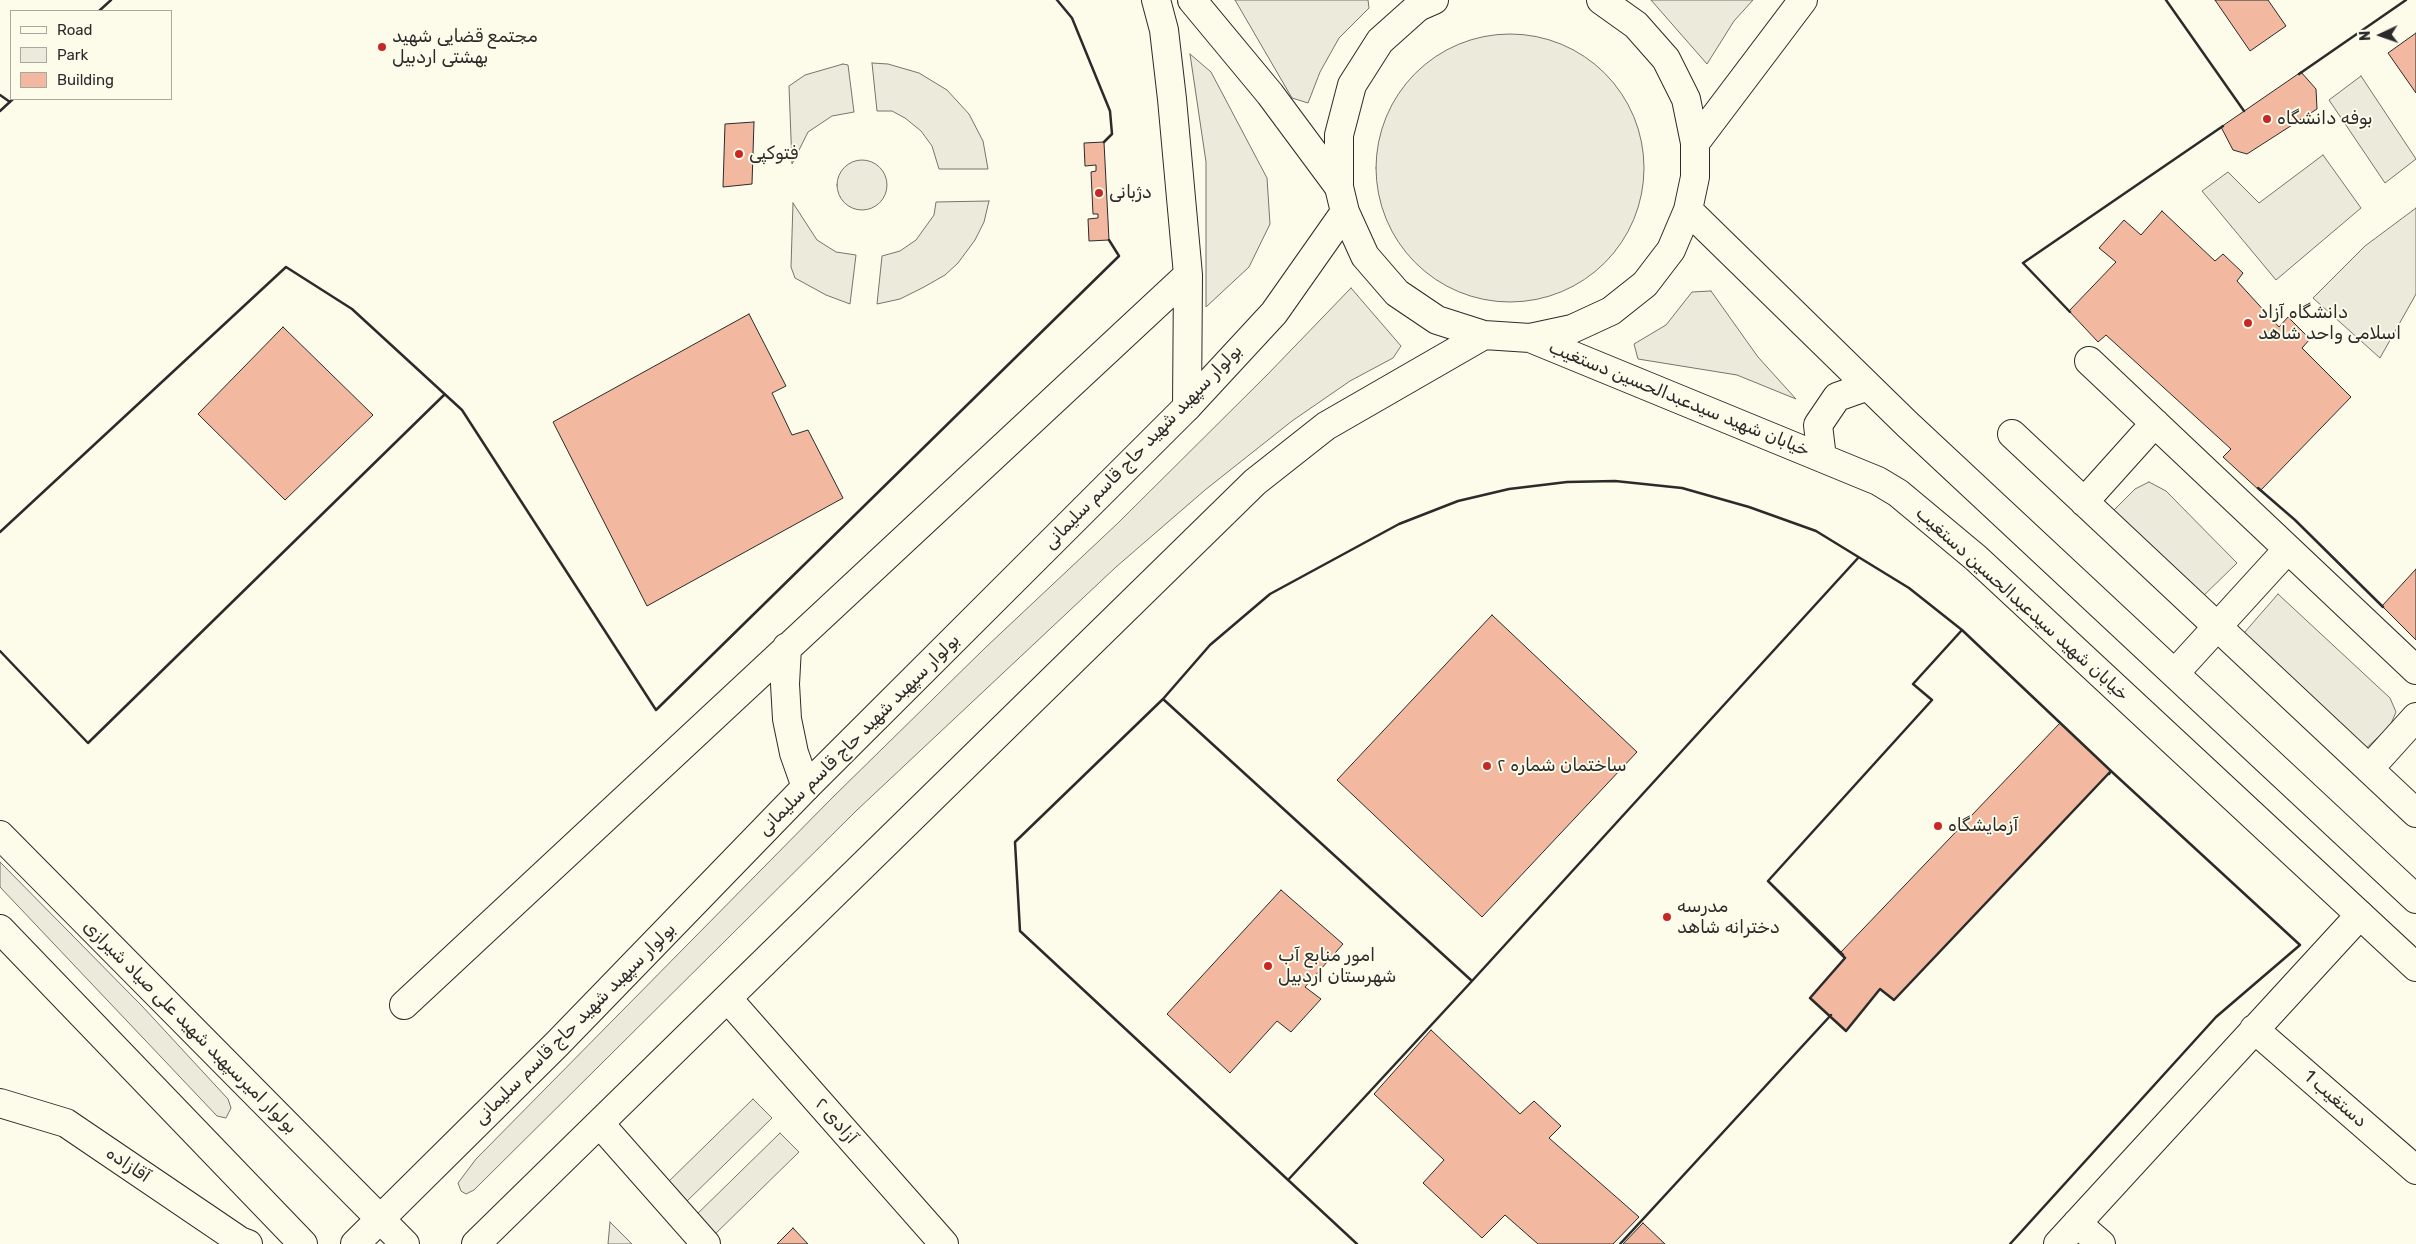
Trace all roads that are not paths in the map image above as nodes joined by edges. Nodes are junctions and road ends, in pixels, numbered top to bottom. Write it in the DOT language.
graph roads {
  1 [pos="1156,0"];
  2 [pos="1192,0"];
  3 [pos="1434,0"];
  4 [pos="1601,0"];
  5 [pos="1803,0"];
  6 [pos="1695,143"];
  7 [pos="1342,199"];
  8 [pos="1688,210"];
  9 [pos="1188,275"];
  10 [pos="1484,335"];
  11 [pos="1530,338"];
  12 [pos="2089,361"];
  13 [pos="1868,386"];
  14 [pos="1186,407"];
  15 [pos="2154,423"];
  16 [pos="2012,434"];
  17 [pos="1822,458"];
  18 [pos="2084,502"];
  19 [pos="2288,549"];
  20 [pos="2218,627"];
  21 [pos="787,647"];
  22 [pos="2416,670"];
  23 [pos="2175,673"];
  24 [pos="2416,717"];
  25 [pos="2369,769"];
  26 [pos="806,787"];
  27 [pos="2412,801"];
  28 [pos="0,835"];
  29 [pos="2416,899"];
  30 [pos="2360,914"];
  31 [pos="0,929"];
  32 [pos="2416,967"];
  33 [pos="728,999"];
  34 [pos="404,1005"];
  35 [pos="2254,1029"];
  36 [pos="0,1103"];
  37 [pos="600,1124"];
  38 [pos="2416,1170"];
  39 [pos="380,1220"];
  40 [pos="2077,1223"];
  41 [pos="248,1244"];
  42 [pos="303,1244"];
  43 [pos="355,1244"];
  44 [pos="405,1244"];
  45 [pos="476,1244"];
  46 [pos="706,1244"];
  47 [pos="944,1244"];
  48 [pos="2058,1244"];
  49 [pos="2101,1244"];
  1 -- 9 [label="main road"];
  2 -- 7 [label="main road"];
  3 -- 7 [label="main road"];
  4 -- 6 [label="main road"];
  5 -- 6 [label="main road"];
  6 -- 8 [label="main road"];
  7 -- 10 [label="main road"];
  7 -- 14 [label="main road, بولوار سپهبد شهید حاج قاسم سلیمانی"];
  8 -- 11 [label="main road"];
  8 -- 13 [label="main road"];
  9 -- 14 [label="main road"];
  9 -- 21 [label="main road"];
  10 -- 11 [label="main road"];
  10 -- 33 [label="main road"];
  11 -- 17 [label="main road, خیابان شهید سیدعبدالحسین دستغیب"];
  12 -- 15 [label="main road"];
  13 -- 17 [label="main road"];
  13 -- 23 [label="main road"];
  14 -- 26 [label="main road, بولوار سپهبد شهید حاج قاسم سلیمانی"];
  15 -- 18 [label="main road"];
  15 -- 19 [label="main road"];
  16 -- 18 [label="main road"];
  17 -- 30 [label="main road, خیابان شهید سیدعبدالحسین دستغیب"];
  18 -- 20 [label="main road"];
  19 -- 20 [label="main road"];
  19 -- 22 [label="main road"];
  20 -- 23 [label="main road"];
  20 -- 25 [label="main road"];
  21 -- 26 [label="main road"];
  21 -- 34 [label="main road"];
  23 -- 29 [label="main road"];
  24 -- 25 [label="main road"];
  25 -- 27 [label="main road"];
  26 -- 39 [label="main road, بولوار سپهبد شهید حاج قاسم سلیمانی"];
  28 -- 39 [label="main road, بولوار امیرسپهبد شهید علی صیاد شیرازی"];
  30 -- 32 [label="main road, خیابان شهید سیدعبدالحسین دستغیب"];
  30 -- 35 [label="main road"];
  31 -- 42 [label="main road"];
  33 -- 37 [label="main road"];
  33 -- 47 [label="main road, آزادی ۲"];
  35 -- 38 [label="main road, دستغیب 1"];
  35 -- 40 [label="main road"];
  36 -- 41 [label="main road, آقازاده"];
  37 -- 45 [label="main road"];
  37 -- 46 [label="main road"];
  39 -- 43 [label="main road, بولوار سپهبد شهید حاج قاسم سلیمانی"];
  39 -- 44 [label="main road, بولوار امیرسپهبد شهید علی صیاد شیرازی"];
  40 -- 48 [label="main road"];
  40 -- 49 [label="main road"];
}
